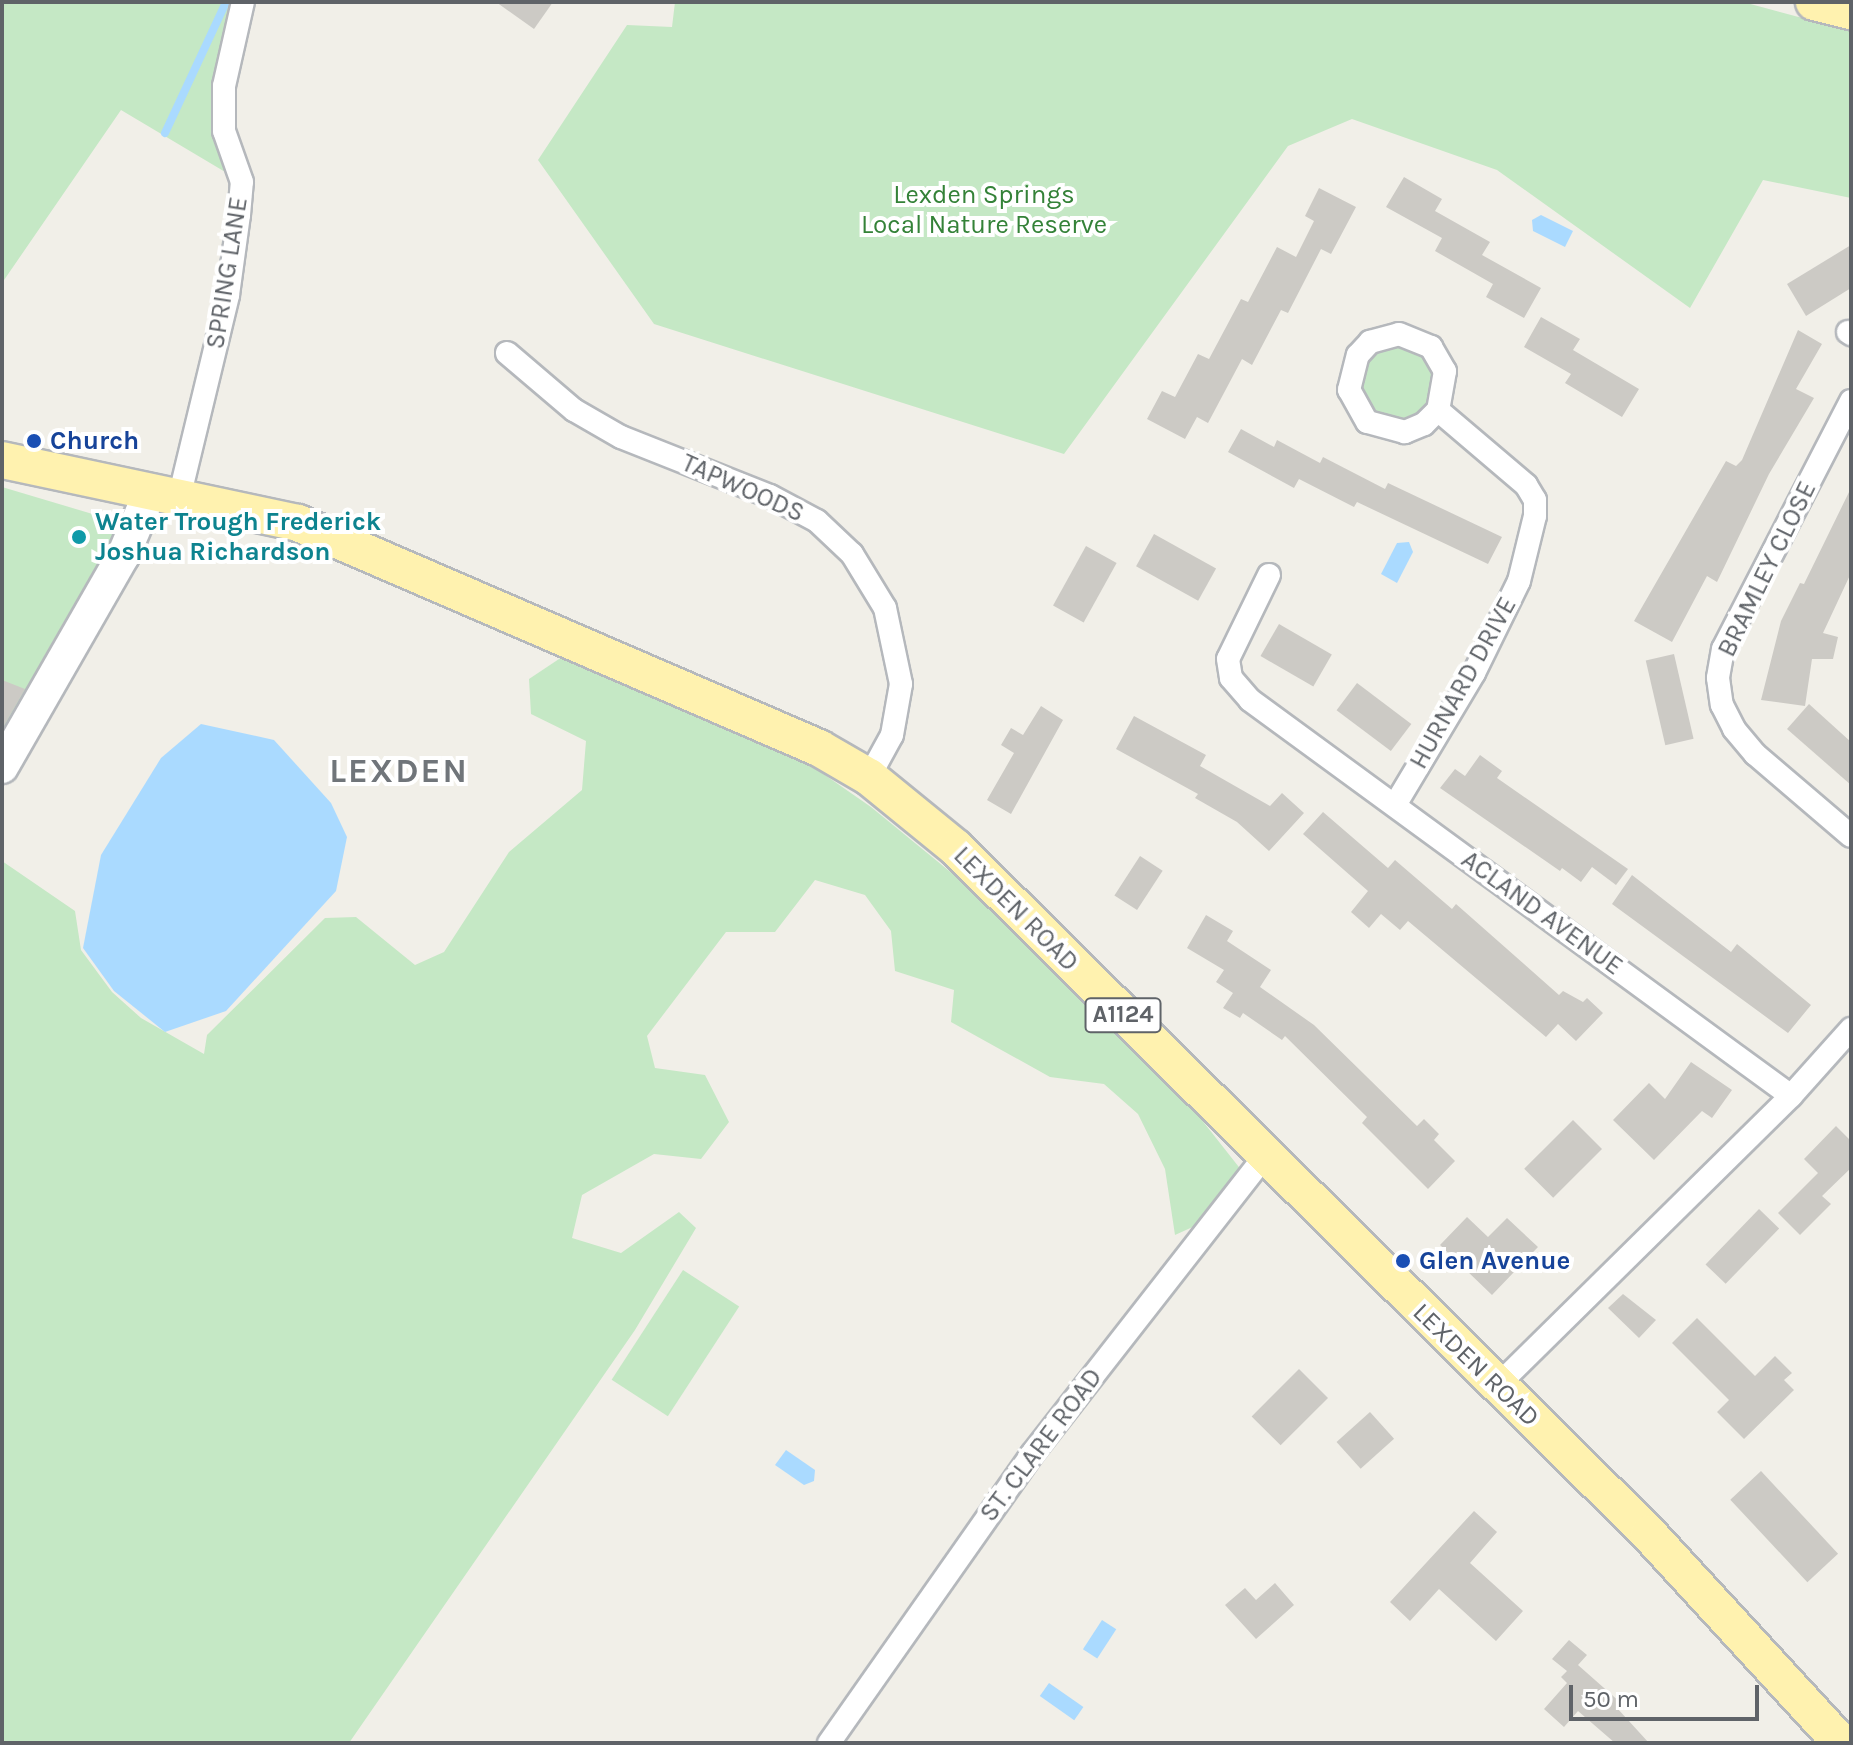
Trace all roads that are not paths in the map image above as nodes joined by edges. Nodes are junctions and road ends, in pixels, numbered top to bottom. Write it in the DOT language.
graph roads {
  1 [pos="243,2"];
  2 [pos="1814,2"];
  3 [pos="1851,11"];
  4 [pos="507,353"];
  5 [pos="1851,401"];
  6 [pos="1438,410"];
  7 [pos="2,460"];
  8 [pos="164,495"];
  9 [pos="1269,575"];
  10 [pos="2,767"];
  11 [pos="869,777"];
  12 [pos="1395,805"];
  13 [pos="1851,836"];
  14 [pos="1851,1029"];
  15 [pos="1791,1096"];
  16 [pos="1265,1156"];
  17 [pos="1498,1385"];
  18 [pos="829,1743"];
  19 [pos="1841,1743"];
  1 -- 8 [label="street, SPRING LANE"];
  2 -- 3 [label="main road"];
  4 -- 11 [label="street, TAPWOODS"];
  5 -- 13 [label="street, BRAMLEY CLOSE"];
  6 -- 6 [label="street"];
  6 -- 12 [label="street, HURNARD DRIVE"];
  7 -- 8 [label="main road, LEXDEN ROAD / A1124"];
  8 -- 10 [label="street"];
  8 -- 11 [label="main road, LEXDEN ROAD / A1124"];
  9 -- 12 [label="street, ACLAND AVENUE"];
  11 -- 16 [label="main road, LEXDEN ROAD / A1124"];
  12 -- 15 [label="street, ACLAND AVENUE"];
  14 -- 15 [label="street"];
  15 -- 17 [label="street"];
  16 -- 17 [label="main road, LEXDEN ROAD / A1124"];
  16 -- 18 [label="street, ST. CLARE ROAD"];
  17 -- 19 [label="main road, LEXDEN ROAD / A1124"];
}
